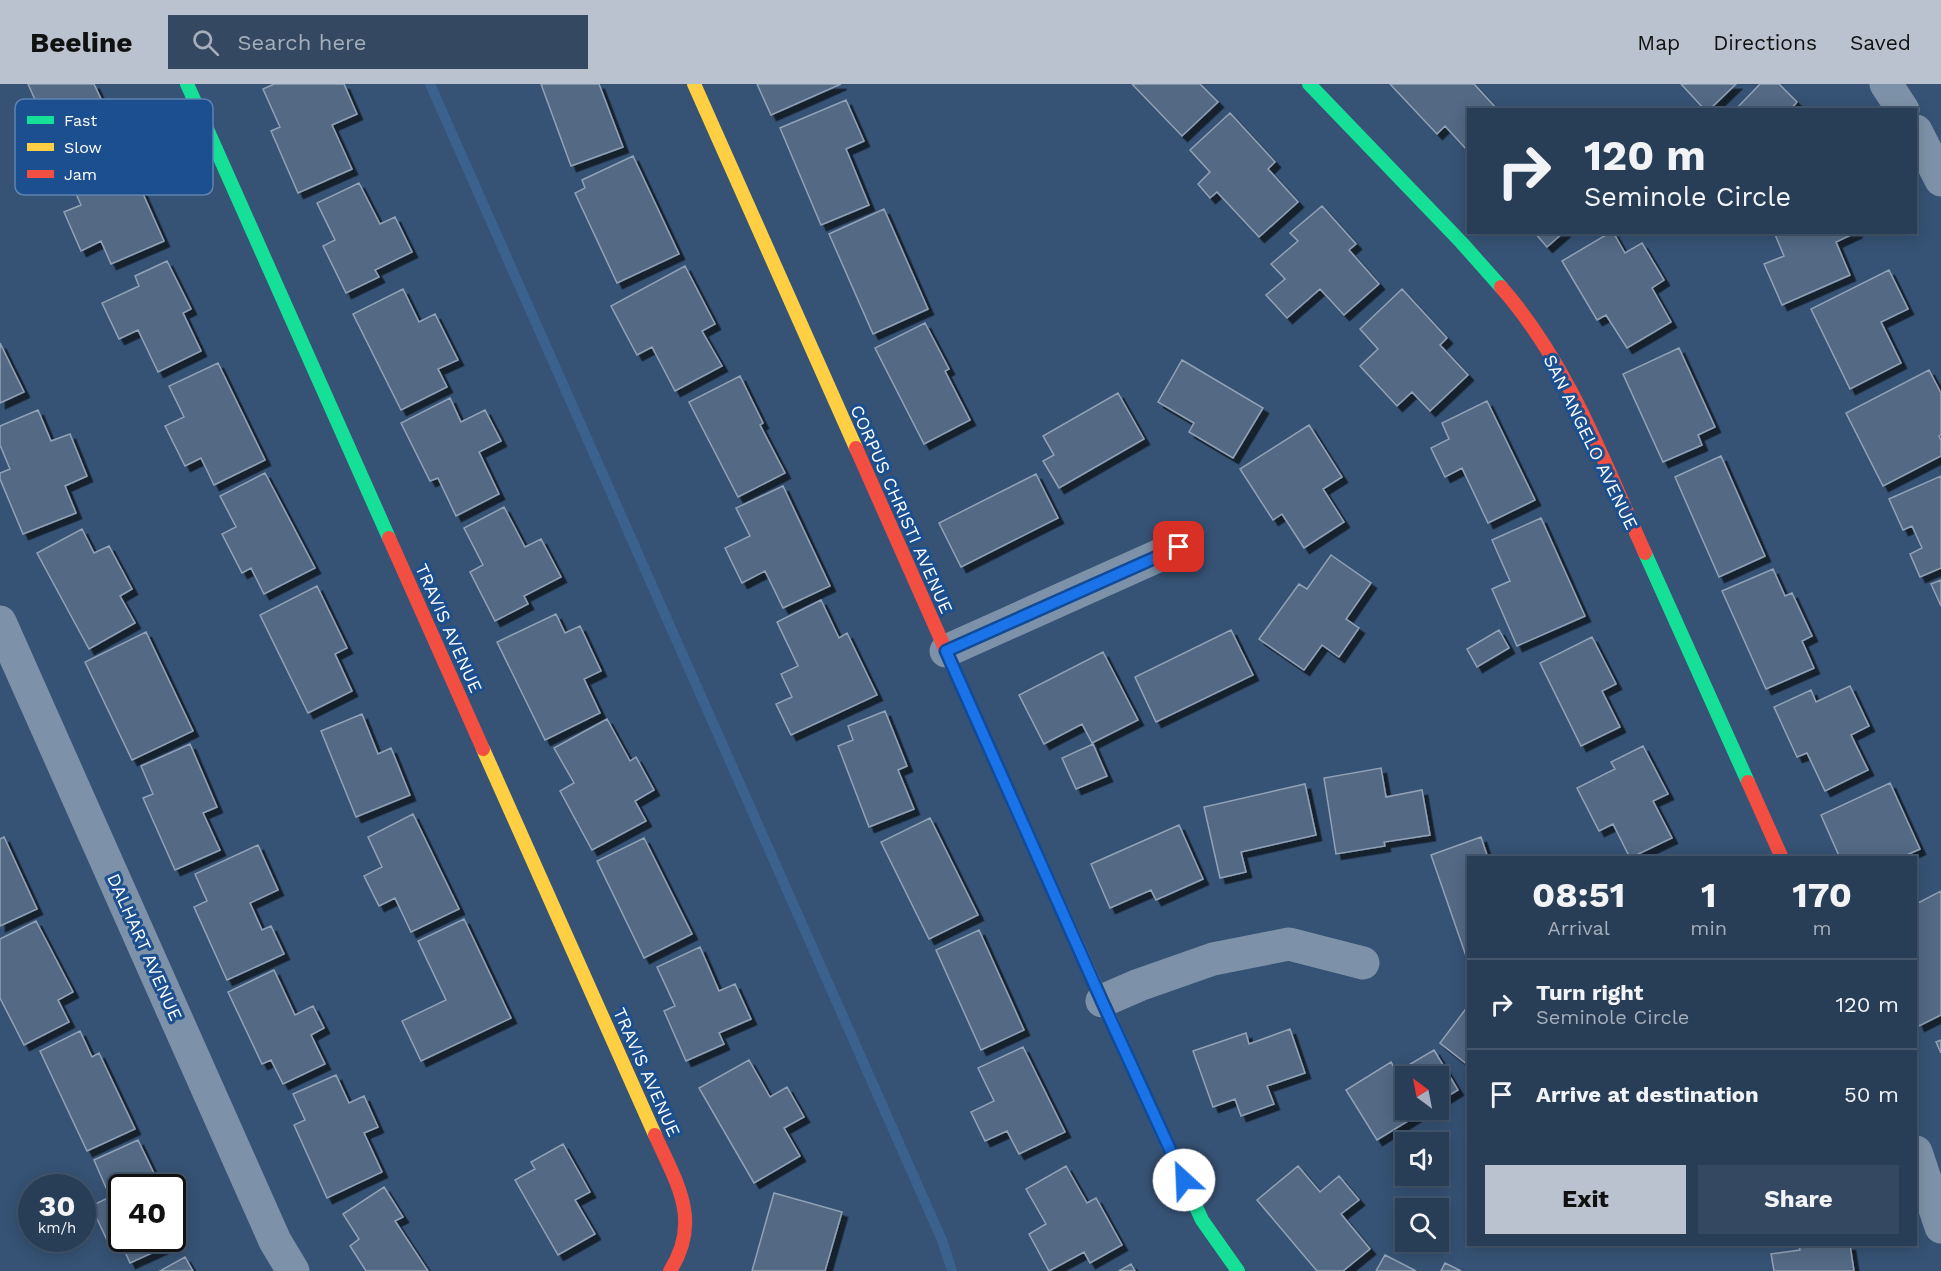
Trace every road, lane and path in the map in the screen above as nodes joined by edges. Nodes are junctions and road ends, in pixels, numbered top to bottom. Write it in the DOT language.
graph roads {
  1 [pos="187,84"];
  2 [pos="693,84"];
  3 [pos="1309,84"];
  4 [pos="1886,84"];
  5 [pos="194,99"];
  6 [pos="1902,108"];
  7 [pos="1917,133"];
  8 [pos="213,142"];
  9 [pos="1941,180"];
  10 [pos="1179,547"];
  11 [pos="0,622"];
  12 [pos="946,651"];
  13 [pos="1781,856"];
  14 [pos="1363,963"];
  15 [pos="1102,1001"];
  16 [pos="1917,1155"];
  17 [pos="1941,1227"];
  18 [pos="292,1271"];
  19 [pos="670,1271"];
  20 [pos="1238,1271"];
  1 -- 5 [label="street, TRAVIS AVENUE"];
  2 -- 12 [label="street, CORPUS CHRISTI AVENUE"];
  3 -- 13 [label="street, SAN ANGELO AVENUE"];
  4 -- 6 [label="street"];
  7 -- 9 [label="street"];
  8 -- 19 [label="street, TRAVIS AVENUE"];
  10 -- 12 [label="street"];
  11 -- 18 [label="street, DALHART AVENUE"];
  12 -- 15 [label="street, CORPUS CHRISTI AVENUE"];
  14 -- 15 [label="street"];
  15 -- 20 [label="street, CORPUS CHRISTI AVENUE"];
  16 -- 17 [label="street"];
}
